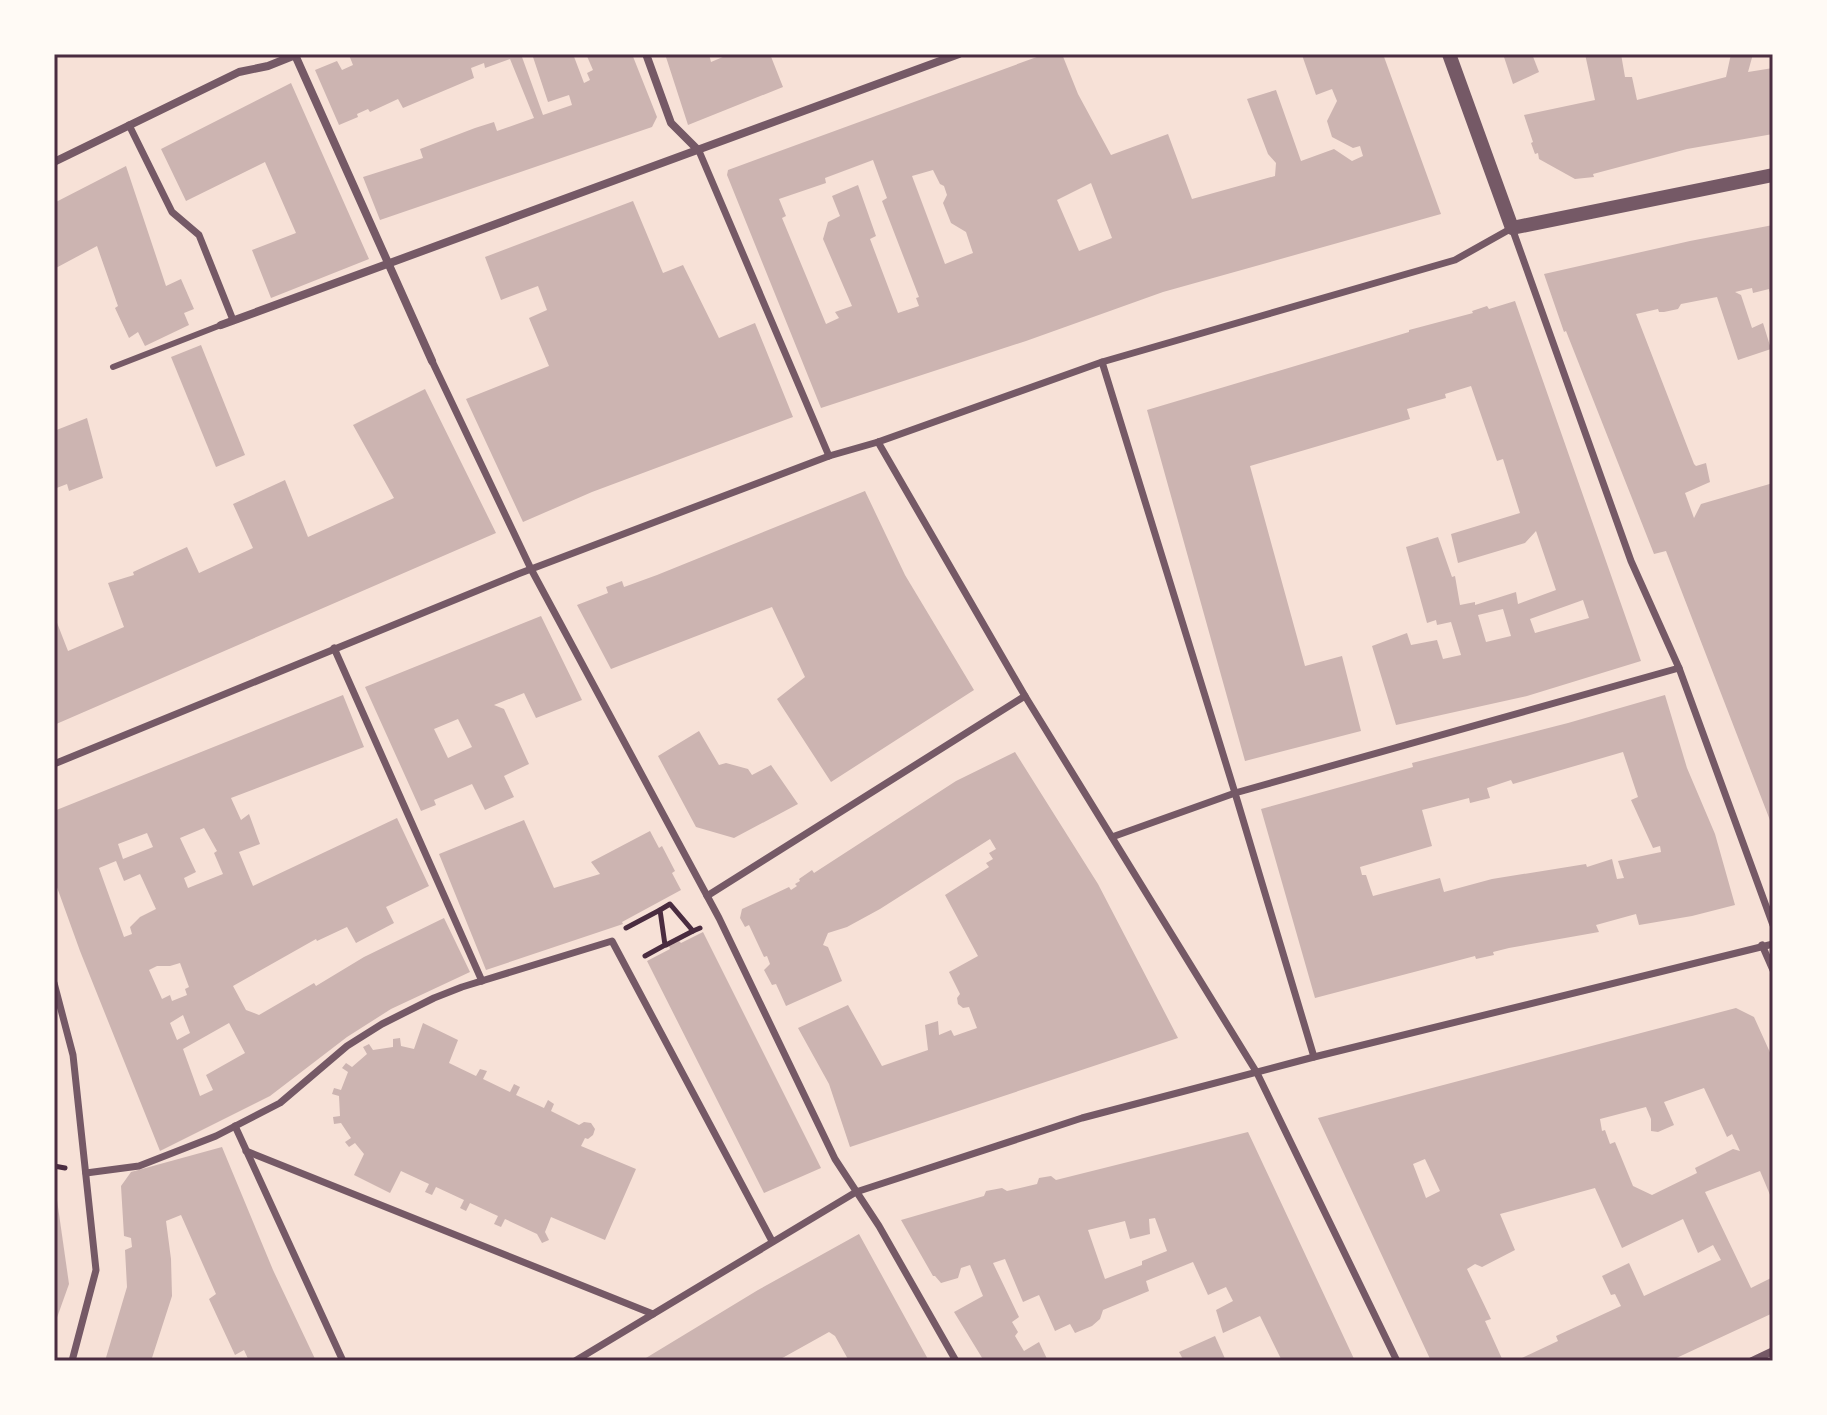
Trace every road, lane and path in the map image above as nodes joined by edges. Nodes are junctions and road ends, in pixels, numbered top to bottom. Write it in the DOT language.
graph roads {
  1 [pos="646,54"];
  2 [pos="959,54"];
  3 [pos="1449,54"];
  4 [pos="297,55"];
  5 [pos="129,125"];
  6 [pos="699,151"];
  7 [pos="54,162"];
  8 [pos="1773,175"];
  9 [pos="1512,228"];
  10 [pos="387,264"];
  11 [pos="233,320"];
  12 [pos="221,325"];
  13 [pos="432,361"];
  14 [pos="1102,362"];
  15 [pos="113,367"];
  16 [pos="878,442"];
  17 [pos="829,456"];
  18 [pos="531,569"];
  19 [pos="334,648"];
  20 [pos="1679,668"];
  21 [pos="1025,696"];
  22 [pos="54,764"];
  23 [pos="1235,793"];
  24 [pos="1112,837"];
  25 [pos="707,896"];
  26 [pos="660,910"];
  27 [pos="719,918"];
  28 [pos="1773,925"];
  29 [pos="625,928"];
  30 [pos="693,931"];
  31 [pos="1773,944"];
  32 [pos="665,945"];
  33 [pos="1762,945"];
  34 [pos="627,966"];
  35 [pos="1773,970"];
  36 [pos="482,981"];
  37 [pos="54,983"];
  38 [pos="1314,1057"];
  39 [pos="1257,1073"];
  40 [pos="235,1126"];
  41 [pos="246,1151"];
  42 [pos="86,1173"];
  43 [pos="856,1192"];
  44 [pos="772,1241"];
  45 [pos="653,1314"];
  46 [pos="1773,1351"];
  47 [pos="72,1361"];
  48 [pos="343,1361"];
  49 [pos="575,1361"];
  50 [pos="956,1361"];
  51 [pos="1397,1361"];
  52 [pos="1752,1361"];
  1 -- 6 [label="street"];
  2 -- 6 [label="street"];
  3 -- 9 [label="street"];
  4 -- 5 [label="street"];
  4 -- 10 [label="street"];
  5 -- 7 [label="street"];
  5 -- 11 [label="street"];
  6 -- 10 [label="street"];
  6 -- 17 [label="street"];
  8 -- 9 [label="street"];
  9 -- 14 [label="street"];
  9 -- 20 [label="street"];
  10 -- 11 [label="street"];
  10 -- 13 [label="street"];
  11 -- 12 [label="street"];
  12 -- 15 [label="lane"];
  13 -- 18 [label="street"];
  14 -- 16 [label="street"];
  14 -- 23 [label="street"];
  16 -- 17 [label="street"];
  16 -- 21 [label="street"];
  17 -- 18 [label="street"];
  18 -- 19 [label="street"];
  18 -- 25 [label="street"];
  19 -- 22 [label="street"];
  19 -- 36 [label="street"];
  20 -- 23 [label="street"];
  20 -- 28 [label="street"];
  21 -- 24 [label="street"];
  21 -- 25 [label="street"];
  23 -- 24 [label="street"];
  23 -- 38 [label="street"];
  24 -- 39 [label="street"];
  25 -- 27 [label="street"];
  26 -- 29 [label="path"];
  26 -- 30 [label="path"];
  26 -- 32 [label="path"];
  27 -- 30 [label="path"];
  27 -- 43 [label="street"];
  30 -- 32 [label="path"];
  31 -- 33 [label="street"];
  32 -- 34 [label="path"];
  33 -- 35 [label="street"];
  33 -- 38 [label="street"];
  34 -- 36 [label="street"];
  34 -- 44 [label="street"];
  36 -- 40 [label="street"];
  37 -- 42 [label="street"];
  38 -- 39 [label="street"];
  39 -- 43 [label="street"];
  39 -- 51 [label="street"];
  40 -- 41 [label="street"];
  40 -- 42 [label="street"];
  41 -- 45 [label="street"];
  41 -- 48 [label="street"];
  42 -- 47 [label="street"];
  43 -- 44 [label="street"];
  43 -- 50 [label="street"];
  44 -- 45 [label="street"];
  45 -- 49 [label="street"];
  46 -- 52 [label="street"];
}
